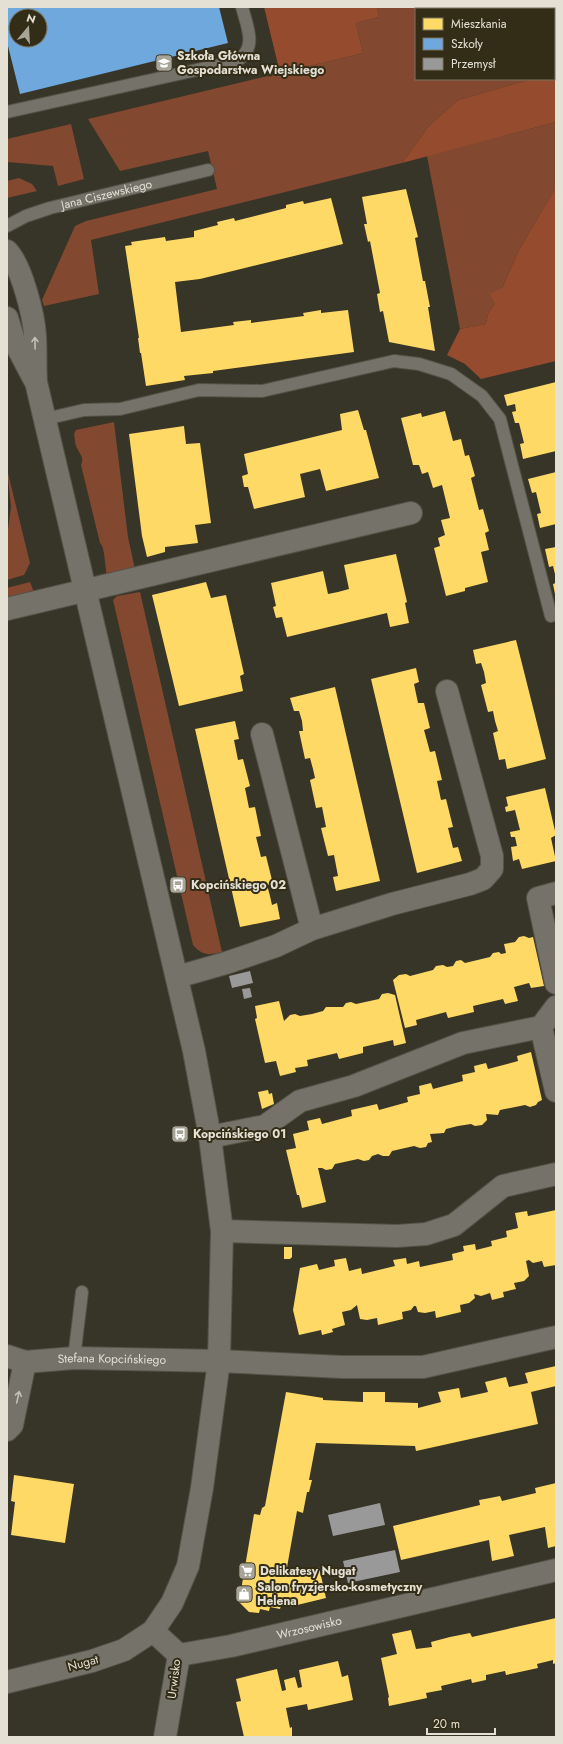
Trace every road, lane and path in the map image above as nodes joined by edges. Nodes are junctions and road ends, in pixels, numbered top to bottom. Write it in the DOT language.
graph roads {
  1 [pos="242,7"];
  2 [pos="7,112"];
  3 [pos="208,170"];
  4 [pos="7,226"];
  5 [pos="7,251"];
  6 [pos="7,318"];
  7 [pos="36,382"];
  8 [pos="45,419"];
  9 [pos="411,513"];
  10 [pos="86,590"];
  11 [pos="7,609"];
  12 [pos="551,616"];
  13 [pos="447,690"];
  14 [pos="262,734"];
  15 [pos="556,893"];
  16 [pos="312,929"];
  17 [pos="177,977"];
  18 [pos="556,983"];
  19 [pos="556,1007"];
  20 [pos="541,1027"];
  21 [pos="556,1090"];
  22 [pos="210,1137"];
  23 [pos="556,1174"];
  24 [pos="222,1231"];
  25 [pos="82,1292"];
  26 [pos="556,1337"];
  27 [pos="74,1358"];
  28 [pos="16,1359"];
  29 [pos="219,1361"];
  30 [pos="7,1430"];
  31 [pos="556,1570"];
  32 [pos="153,1631"];
  33 [pos="179,1655"];
  34 [pos="7,1682"];
  35 [pos="165,1737"];
  1 -- 2 [label="lane"];
  3 -- 4 [label="lane, Jana Ciszewskiego"];
  7 -- 5 [label="street, one-way"];
  6 -- 7 [label="street"];
  7 -- 8 [label="street"];
  8 -- 10 [label="street"];
  8 -- 12 [label="lane"];
  9 -- 10 [label="street"];
  10 -- 11 [label="street"];
  10 -- 17 [label="street"];
  13 -- 16 [label="street"];
  14 -- 16 [label="street"];
  15 -- 18 [label="street"];
  16 -- 17 [label="street"];
  17 -- 22 [label="street"];
  19 -- 20 [label="street"];
  20 -- 21 [label="street"];
  20 -- 22 [label="street"];
  22 -- 24 [label="street"];
  23 -- 24 [label="street"];
  24 -- 29 [label="street"];
  25 -- 27 [label="lane"];
  26 -- 29 [label="street, Stefana Kopcińskiego"];
  27 -- 28 [label="street, Stefana Kopcińskiego"];
  27 -- 29 [label="street, Stefana Kopcińskiego"];
  30 -- 28 [label="street, one-way"];
  29 -- 32 [label="street"];
  31 -- 33 [label="street, Wrzosowisko"];
  32 -- 33 [label="street, Urwisko"];
  32 -- 34 [label="street, Nugat"];
  33 -- 35 [label="street, Urwisko"];
}
